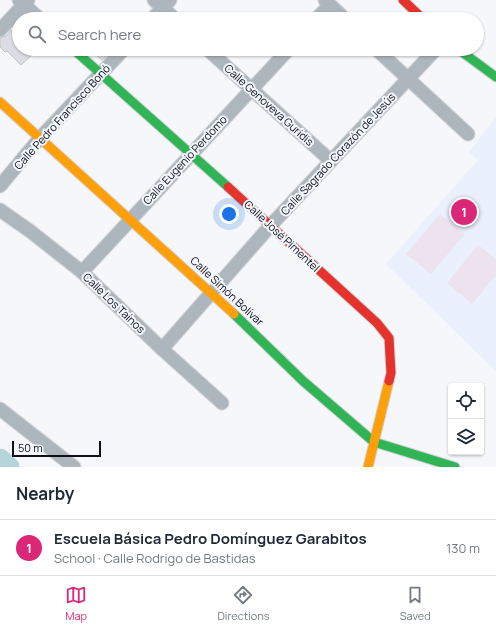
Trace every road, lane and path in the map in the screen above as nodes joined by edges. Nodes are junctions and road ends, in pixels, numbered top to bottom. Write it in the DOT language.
graph roads {
  1 [pos="403,0"];
  2 [pos="24,1"];
  3 [pos="327,2"];
  4 [pos="162,3"];
  5 [pos="15,12"];
  6 [pos="34,12"];
  7 [pos="156,12"];
  8 [pos="169,12"];
  9 [pos="321,12"];
  10 [pos="338,12"];
  11 [pos="416,12"];
  12 [pos="12,16"];
  13 [pos="0,30"];
  14 [pos="81,56"];
  15 [pos="118,56"];
  16 [pos="215,56"];
  17 [pos="283,56"];
  18 [pos="383,56"];
  19 [pos="430,56"];
  20 [pos="468,56"];
  21 [pos="101,74"];
  22 [pos="496,77"];
  23 [pos="408,80"];
  24 [pos="252,90"];
  25 [pos="0,102"];
  26 [pos="468,134"];
  27 [pos="40,138"];
  28 [pos="191,154"];
  29 [pos="331,162"];
  30 [pos="0,186"];
  31 [pos="0,210"];
  32 [pos="131,219"];
  33 [pos="271,225"];
  34 [pos="82,272"];
  35 [pos="212,293"];
  36 [pos="162,349"];
  37 [pos="222,403"];
  38 [pos="0,409"];
  39 [pos="374,442"];
  40 [pos="74,467"];
  41 [pos="368,467"];
  42 [pos="455,467"];
  1 -- 11 [label="street"];
  2 -- 5 [label="street"];
  2 -- 6 [label="street"];
  3 -- 9 [label="street"];
  3 -- 10 [label="street"];
  4 -- 7 [label="street"];
  4 -- 8 [label="street"];
  12 -- 13 [label="street"];
  14 -- 21 [label="street, Calle José Pimentel"];
  15 -- 21 [label="street, Calle Pedro Francisco Bonó"];
  16 -- 24 [label="street, Calle Genoveva Guridis"];
  17 -- 24 [label="street, Calle Eugenio Perdomo"];
  18 -- 23 [label="street"];
  19 -- 23 [label="street, Calle Sagrado Corazón de Jesús"];
  20 -- 22 [label="street"];
  21 -- 27 [label="street, Calle Pedro Francisco Bonó"];
  21 -- 28 [label="street, Calle José Pimentel"];
  23 -- 26 [label="street"];
  23 -- 29 [label="street, Calle Sagrado Corazón de Jesús"];
  24 -- 28 [label="street, Calle Eugenio Perdomo"];
  24 -- 29 [label="street, Calle Genoveva Guridis"];
  25 -- 27 [label="street, Calle Simón Bolívar"];
  27 -- 30 [label="street, Calle Pedro Francisco Bonó"];
  27 -- 32 [label="street, Calle Simón Bolívar"];
  28 -- 32 [label="street, Calle Eugenio Perdomo"];
  28 -- 33 [label="street, Calle José Pimentel"];
  29 -- 33 [label="street, Calle Sagrado Corazón de Jesús"];
  31 -- 34 [label="street, Calle Los Taínos"];
  32 -- 34 [label="street, Calle Eugenio Perdomo"];
  32 -- 35 [label="street, Calle Simón Bolívar"];
  33 -- 35 [label="street, Calle Sagrado Corazón de Jesús"];
  33 -- 39 [label="street, Calle José Pimentel"];
  34 -- 36 [label="street, Calle Los Taínos"];
  35 -- 36 [label="street, Calle Sagrado Corazón de Jesús"];
  35 -- 39 [label="street, Calle Simón Bolívar"];
  36 -- 37 [label="street, Calle Los Taínos"];
  38 -- 40 [label="street"];
  39 -- 41 [label="street, Calle José Pimentel"];
  39 -- 42 [label="street, Calle Simón Bolívar"];
}
